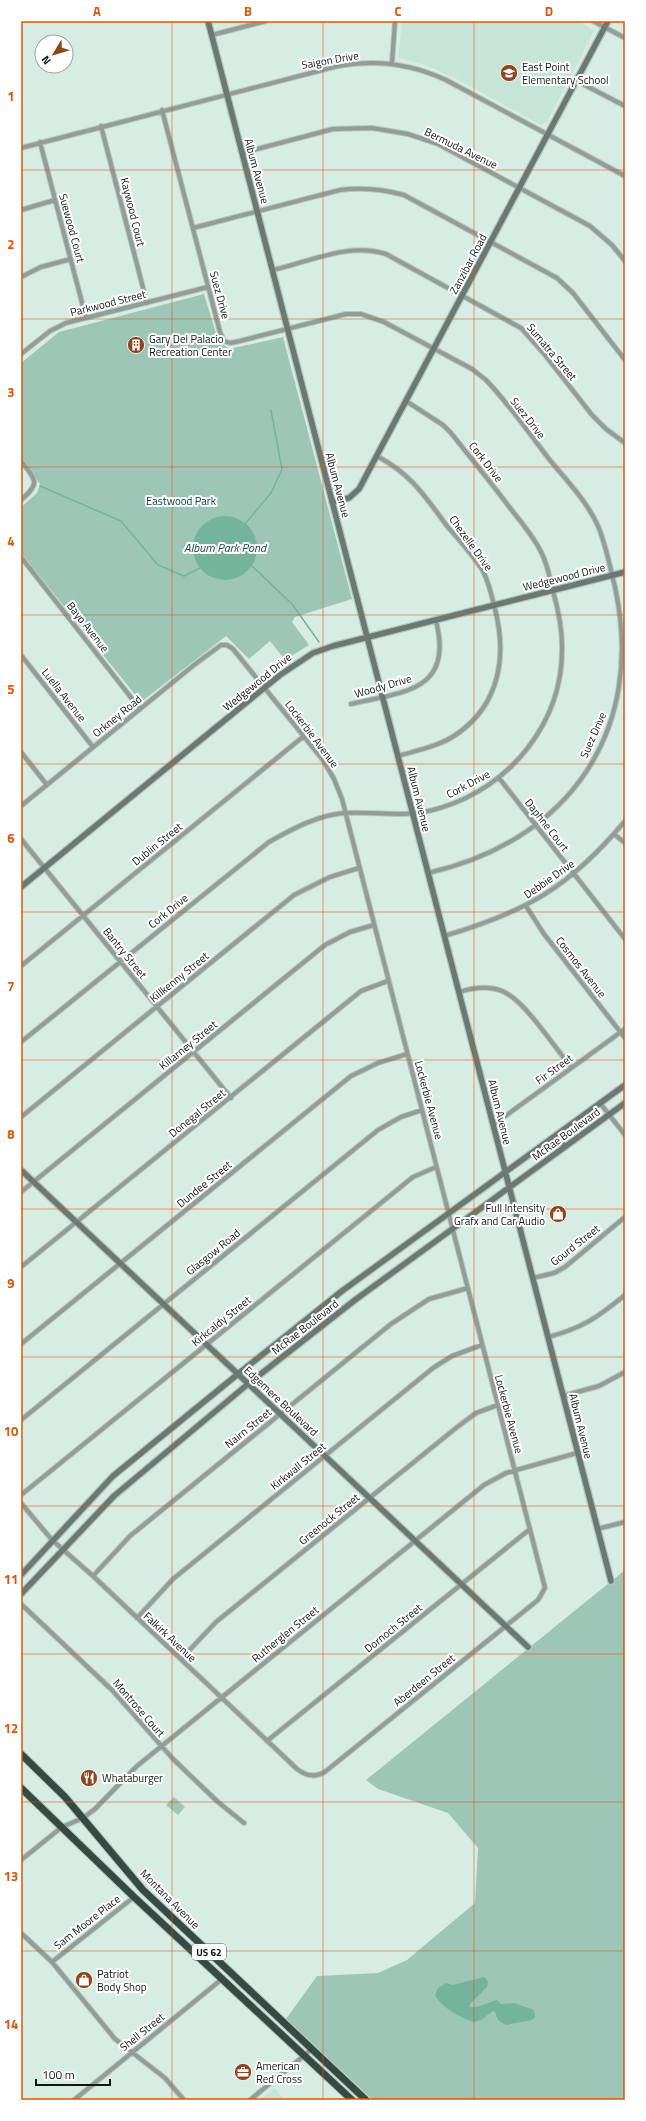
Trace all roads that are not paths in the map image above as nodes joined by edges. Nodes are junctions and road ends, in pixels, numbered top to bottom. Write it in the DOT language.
graph roads {
  1 [pos="208,21"];
  2 [pos="266,21"];
  3 [pos="395,21"];
  4 [pos="593,21"];
  5 [pos="608,21"];
  6 [pos="605,27"];
  7 [pos="212,35"];
  8 [pos="625,38"];
  9 [pos="392,63"];
  10 [pos="577,81"];
  11 [pos="227,94"];
  12 [pos="625,106"];
  13 [pos="162,110"];
  14 [pos="101,126"];
  15 [pos="548,135"];
  16 [pos="40,142"];
  17 [pos="21,148"];
  18 [pos="242,153"];
  19 [pos="625,176"];
  20 [pos="520,188"];
  21 [pos="55,200"];
  22 [pos="21,210"];
  23 [pos="257,211"];
  24 [pos="193,228"];
  25 [pos="491,242"];
  26 [pos="71,260"];
  27 [pos="625,261"];
  28 [pos="273,270"];
  29 [pos="21,277"];
  30 [pos="208,287"];
  31 [pos="462,295"];
  32 [pos="147,302"];
  33 [pos="86,318"];
  34 [pos="287,328"];
  35 [pos="434,349"];
  36 [pos="21,354"];
  37 [pos="625,360"];
  38 [pos="406,401"];
  39 [pos="625,443"];
  40 [pos="377,456"];
  41 [pos="21,461"];
  42 [pos="21,500"];
  43 [pos="332,502"];
  44 [pos="21,557"];
  45 [pos="625,572"];
  46 [pos="612,576"];
  47 [pos="553,591"];
  48 [pos="495,606"];
  49 [pos="436,621"];
  50 [pos="368,638"];
  51 [pos="227,645"];
  52 [pos="21,655"];
  53 [pos="265,688"];
  54 [pos="383,697"];
  55 [pos="351,704"];
  56 [pos="140,709"];
  57 [pos="304,736"];
  58 [pos="93,747"];
  59 [pos="21,752"];
  60 [pos="398,756"];
  61 [pos="499,778"];
  62 [pos="47,785"];
  63 [pos="21,806"];
  64 [pos="346,813"];
  65 [pos="413,814"];
  66 [pos="625,821"];
  67 [pos="535,825"];
  68 [pos="614,834"];
  69 [pos="21,839"];
  70 [pos="625,843"];
  71 [pos="44,868"];
  72 [pos="359,868"];
  73 [pos="428,873"];
  74 [pos="574,874"];
  75 [pos="21,886"];
  76 [pos="526,906"];
  77 [pos="83,916"];
  78 [pos="374,925"];
  79 [pos="444,936"];
  80 [pos="625,939"];
  81 [pos="120,961"];
  82 [pos="21,966"];
  83 [pos="388,981"];
  84 [pos="459,992"];
  85 [pos="157,1007"];
  86 [pos="625,1029"];
  87 [pos="621,1032"];
  88 [pos="625,1038"];
  89 [pos="21,1042"];
  90 [pos="194,1052"];
  91 [pos="407,1054"];
  92 [pos="572,1067"];
  93 [pos="625,1085"];
  94 [pos="231,1098"];
  95 [pos="600,1103"];
  96 [pos="625,1103"];
  97 [pos="422,1110"];
  98 [pos="609,1115"];
  99 [pos="21,1117"];
  100 [pos="493,1124"];
  101 [pos="556,1134"];
  102 [pos="625,1135"];
  103 [pos="565,1147"];
  104 [pos="436,1167"];
  105 [pos="21,1170"];
  106 [pos="505,1172"];
  107 [pos="33,1182"];
  108 [pos="509,1188"];
  109 [pos="21,1192"];
  110 [pos="449,1214"];
  111 [pos="625,1217"];
  112 [pos="77,1222"];
  113 [pos="453,1228"];
  114 [pos="121,1263"];
  115 [pos="21,1268"];
  116 [pos="533,1278"];
  117 [pos="468,1288"];
  118 [pos="625,1295"];
  119 [pos="163,1304"];
  120 [pos="548,1337"];
  121 [pos="21,1344"];
  122 [pos="207,1344"];
  123 [pos="482,1346"];
  124 [pos="625,1372"];
  125 [pos="238,1374"];
  126 [pos="248,1384"];
  127 [pos="563,1396"];
  128 [pos="498,1405"];
  129 [pos="280,1414"];
  130 [pos="21,1420"];
  131 [pos="577,1453"];
  132 [pos="325,1456"];
  133 [pos="515,1470"];
  134 [pos="21,1495"];
  135 [pos="370,1497"];
  136 [pos="21,1504"];
  137 [pos="625,1522"];
  138 [pos="530,1529"];
  139 [pos="598,1529"];
  140 [pos="52,1540"];
  141 [pos="416,1540"];
  142 [pos="63,1550"];
  143 [pos="21,1575"];
  144 [pos="93,1576"];
  145 [pos="611,1581"];
  146 [pos="461,1583"];
  147 [pos="543,1593"];
  148 [pos="21,1594"];
  149 [pos="21,1604"];
  150 [pos="137,1618"];
  151 [pos="506,1626"];
  152 [pos="528,1647"];
  153 [pos="181,1659"];
  154 [pos="221,1697"];
  155 [pos="267,1741"];
  156 [pos="161,1746"];
  157 [pos="21,1754"];
  158 [pos="313,1776"];
  159 [pos="21,1788"];
  160 [pos="83,1818"];
  161 [pos="244,1823"];
  162 [pos="62,1827"];
  163 [pos="21,1860"];
  164 [pos="134,1897"];
  165 [pos="21,1933"];
  166 [pos="52,1962"];
  167 [pos="222,1978"];
  168 [pos="312,2050"];
  169 [pos="132,2052"];
  170 [pos="304,2056"];
  171 [pos="74,2100"];
  172 [pos="184,2100"];
  173 [pos="250,2100"];
  174 [pos="352,2100"];
  175 [pos="366,2100"];
  1 -- 7 [label="street, Album Avenue"];
  2 -- 7 [label="street"];
  3 -- 9 [label="street"];
  4 -- 6 [label="street"];
  5 -- 6 [label="street, Zanzibar Road"];
  6 -- 8 [label="street"];
  6 -- 10 [label="street, Zanzibar Road"];
  7 -- 11 [label="street, Album Avenue"];
  9 -- 11 [label="street, Saigon Drive"];
  9 -- 15 [label="street, Saigon Drive"];
  10 -- 12 [label="street"];
  10 -- 15 [label="street, Zanzibar Road"];
  11 -- 13 [label="street, Saigon Drive"];
  11 -- 18 [label="street, Album Avenue"];
  13 -- 14 [label="street, Saigon Drive"];
  13 -- 24 [label="street, Suez Drive"];
  14 -- 16 [label="street, Saigon Drive"];
  14 -- 32 [label="street, Kaywood Court"];
  15 -- 19 [label="street, Saigon Drive"];
  15 -- 20 [label="street, Zanzibar Road"];
  16 -- 17 [label="street, Saigon Drive"];
  16 -- 21 [label="street, Suewood Court"];
  18 -- 20 [label="street, Bermuda Avenue"];
  18 -- 23 [label="street, Album Avenue"];
  20 -- 25 [label="street, Zanzibar Road"];
  20 -- 27 [label="street, Bermuda Avenue"];
  21 -- 22 [label="street"];
  21 -- 26 [label="street, Suewood Court"];
  23 -- 24 [label="street"];
  23 -- 25 [label="street"];
  23 -- 28 [label="street, Album Avenue"];
  24 -- 30 [label="street, Suez Drive"];
  25 -- 31 [label="street, Zanzibar Road"];
  25 -- 37 [label="street"];
  26 -- 29 [label="street"];
  26 -- 33 [label="street, Suewood Court"];
  28 -- 31 [label="street, Sumatra Street"];
  28 -- 34 [label="street, Album Avenue"];
  30 -- 32 [label="street, Parkwood Street"];
  30 -- 34 [label="street, Suez Drive"];
  31 -- 35 [label="street, Zanzibar Road"];
  31 -- 39 [label="street, Sumatra Street"];
  32 -- 33 [label="street, Parkwood Street"];
  33 -- 36 [label="street, Parkwood Street"];
  34 -- 35 [label="street, Suez Drive"];
  34 -- 43 [label="street, Album Avenue"];
  35 -- 38 [label="street, Zanzibar Road"];
  35 -- 46 [label="street, Suez Drive"];
  38 -- 40 [label="street, Zanzibar Road"];
  38 -- 47 [label="street, Cork Drive"];
  40 -- 43 [label="street, Zanzibar Road"];
  40 -- 48 [label="street, Chezelle Drive"];
  41 -- 42 [label="street"];
  43 -- 50 [label="street, Album Avenue"];
  44 -- 56 [label="street, Bayo Avenue"];
  45 -- 46 [label="street, Wedgewood Drive"];
  46 -- 47 [label="street, Wedgewood Drive"];
  46 -- 67 [label="street, Suez Drive"];
  47 -- 48 [label="street, Wedgewood Drive"];
  47 -- 61 [label="street, Cork Drive"];
  48 -- 49 [label="street, Wedgewood Drive"];
  48 -- 60 [label="street, Chezelle Drive"];
  49 -- 50 [label="street, Wedgewood Drive"];
  49 -- 54 [label="street, Woody Drive"];
  50 -- 53 [label="street, Wedgewood Drive"];
  50 -- 54 [label="street, Album Avenue"];
  51 -- 53 [label="street, Lockerbie Avenue"];
  51 -- 56 [label="street, Orkney Road"];
  52 -- 58 [label="street, Luella Avenue"];
  53 -- 57 [label="street, Lockerbie Avenue"];
  53 -- 71 [label="street, Wedgewood Drive"];
  54 -- 55 [label="street, Woody Drive"];
  54 -- 60 [label="street, Album Avenue"];
  56 -- 58 [label="street, Orkney Road"];
  57 -- 64 [label="street, Lockerbie Avenue"];
  57 -- 77 [label="street, Dublin Street"];
  58 -- 62 [label="street, Orkney Road"];
  59 -- 62 [label="street"];
  60 -- 65 [label="street, Album Avenue"];
  61 -- 65 [label="street, Cork Drive"];
  61 -- 67 [label="street, Daphne Court"];
  62 -- 63 [label="street, Orkney Road"];
  64 -- 65 [label="street, Cork Drive"];
  64 -- 72 [label="street, Lockerbie Avenue"];
  64 -- 81 [label="street, Cork Drive"];
  65 -- 73 [label="street, Album Avenue"];
  66 -- 68 [label="street, Debbie Drive"];
  67 -- 73 [label="street, Suez Drive"];
  67 -- 74 [label="street, Daphne Court"];
  68 -- 70 [label="street"];
  68 -- 74 [label="street, Debbie Drive"];
  69 -- 71 [label="street, Bantry Street"];
  71 -- 75 [label="street, Wedgewood Drive"];
  71 -- 77 [label="street, Bantry Street"];
  72 -- 78 [label="street, Lockerbie Avenue"];
  72 -- 85 [label="street, Killkenny Street"];
  73 -- 79 [label="street, Album Avenue"];
  74 -- 76 [label="street, Debbie Drive"];
  74 -- 80 [label="street, Daphne Court"];
  76 -- 79 [label="street, Debbie Drive"];
  76 -- 87 [label="street, Cosmos Avenue"];
  77 -- 81 [label="street, Bantry Street"];
  77 -- 82 [label="street, Dublin Street"];
  78 -- 83 [label="street, Lockerbie Avenue"];
  78 -- 90 [label="street, Killarney Street"];
  79 -- 84 [label="street, Album Avenue"];
  81 -- 85 [label="street, Bantry Street"];
  81 -- 89 [label="street, Cork Drive"];
  83 -- 91 [label="street, Lockerbie Avenue"];
  83 -- 94 [label="street, Donegal Street"];
  84 -- 92 [label="street"];
  84 -- 100 [label="street, Album Avenue"];
  85 -- 90 [label="street, Bantry Street"];
  85 -- 99 [label="street, Killkenny Street"];
  86 -- 87 [label="street, Fir Street"];
  87 -- 88 [label="street, Cosmos Avenue"];
  87 -- 92 [label="street, Fir Street"];
  90 -- 94 [label="street, Bantry Street"];
  90 -- 107 [label="street, Killarney Street"];
  91 -- 97 [label="street, Lockerbie Avenue"];
  91 -- 114 [label="street, Dundee Street"];
  92 -- 100 [label="street, Fir Street"];
  93 -- 95 [label="street, McRae Boulevard"];
  94 -- 112 [label="street, Donegal Street"];
  95 -- 98 [label="street"];
  95 -- 101 [label="street, McRae Boulevard"];
  96 -- 98 [label="street, McRae Boulevard"];
  97 -- 104 [label="street, Lockerbie Avenue"];
  97 -- 119 [label="street, Glasgow Road"];
  98 -- 102 [label="street"];
  98 -- 103 [label="street, McRae Boulevard"];
  100 -- 106 [label="street, Album Avenue"];
  101 -- 103 [label="street"];
  101 -- 106 [label="street, McRae Boulevard"];
  103 -- 108 [label="street, McRae Boulevard"];
  104 -- 110 [label="street, Lockerbie Avenue"];
  104 -- 122 [label="street, Kirkcaldy Street"];
  105 -- 107 [label="street, Edgemere Boulevard"];
  106 -- 108 [label="street, Album Avenue"];
  106 -- 110 [label="street, McRae Boulevard"];
  107 -- 109 [label="street, Killarney Street"];
  107 -- 112 [label="street, Edgemere Boulevard"];
  108 -- 113 [label="street, McRae Boulevard"];
  108 -- 116 [label="street, Album Avenue"];
  110 -- 113 [label="street, Lockerbie Avenue"];
  110 -- 125 [label="street, McRae Boulevard"];
  111 -- 116 [label="street, Gourd Street"];
  112 -- 114 [label="street, Edgemere Boulevard"];
  112 -- 115 [label="street, Donegal Street"];
  113 -- 117 [label="street, Lockerbie Avenue"];
  113 -- 126 [label="street, McRae Boulevard"];
  114 -- 119 [label="street, Edgemere Boulevard"];
  114 -- 121 [label="street, Dundee Street"];
  116 -- 120 [label="street, Album Avenue"];
  117 -- 123 [label="street, Lockerbie Avenue"];
  117 -- 129 [label="street, Nairn Street"];
  118 -- 120 [label="street"];
  119 -- 122 [label="street, Edgemere Boulevard"];
  119 -- 130 [label="street, Glasgow Road"];
  120 -- 127 [label="street, Album Avenue"];
  122 -- 125 [label="street, Edgemere Boulevard"];
  122 -- 134 [label="street, Kirkcaldy Street"];
  123 -- 128 [label="street, Lockerbie Avenue"];
  123 -- 132 [label="street, Kirkwall Street"];
  124 -- 127 [label="street"];
  125 -- 126 [label="street, Edgemere Boulevard"];
  125 -- 140 [label="street, McRae Boulevard"];
  126 -- 129 [label="street, Edgemere Boulevard"];
  126 -- 142 [label="street, McRae Boulevard"];
  127 -- 131 [label="street, Album Avenue"];
  128 -- 133 [label="street, Lockerbie Avenue"];
  128 -- 135 [label="street, Greenock Street"];
  129 -- 132 [label="street, Edgemere Boulevard"];
  129 -- 144 [label="street, Nairn Street"];
  131 -- 133 [label="street, Rutherglen Street"];
  131 -- 139 [label="street, Album Avenue"];
  132 -- 135 [label="street, Edgemere Boulevard"];
  132 -- 150 [label="street, Kirkwall Street"];
  133 -- 138 [label="street, Lockerbie Avenue"];
  133 -- 141 [label="street, Rutherglen Street"];
  135 -- 141 [label="street, Edgemere Boulevard"];
  135 -- 153 [label="street, Greenock Street"];
  136 -- 140 [label="street, Falkirk Avenue"];
  137 -- 139 [label="street"];
  138 -- 146 [label="street, Dornoch Street"];
  138 -- 147 [label="street, Lockerbie Avenue"];
  139 -- 145 [label="street, Album Avenue"];
  140 -- 142 [label="street, Falkirk Avenue"];
  140 -- 143 [label="street, McRae Boulevard"];
  141 -- 146 [label="street, Edgemere Boulevard"];
  141 -- 154 [label="street, Rutherglen Street"];
  142 -- 144 [label="street, Falkirk Avenue"];
  142 -- 148 [label="street, McRae Boulevard"];
  144 -- 150 [label="street, Falkirk Avenue"];
  146 -- 151 [label="street, Edgemere Boulevard"];
  146 -- 155 [label="street, Dornoch Street"];
  147 -- 151 [label="street, Aberdeen Street"];
  149 -- 156 [label="street, Montrose Court"];
  150 -- 153 [label="street, Falkirk Avenue"];
  151 -- 152 [label="street, Edgemere Boulevard"];
  151 -- 158 [label="street, Aberdeen Street"];
  153 -- 154 [label="street, Falkirk Avenue"];
  154 -- 155 [label="street, Falkirk Avenue"];
  154 -- 156 [label="street, Rutherglen Street"];
  155 -- 158 [label="street, Falkirk Avenue"];
  156 -- 160 [label="street, Rutherglen Street"];
  156 -- 161 [label="street, Montrose Court"];
  157 -- 160 [label="highway, Montana Avenue / US 62"];
  159 -- 162 [label="highway, Montana Avenue / US 62"];
  160 -- 162 [label="street, Rutherglen Street"];
  160 -- 168 [label="highway, Montana Avenue / US 62"];
  162 -- 163 [label="street, Rutherglen Street"];
  162 -- 164 [label="highway, Montana Avenue / US 62"];
  164 -- 166 [label="street, Sam Moore Place"];
  164 -- 167 [label="highway, Montana Avenue / US 62"];
  165 -- 166 [label="street"];
  166 -- 169 [label="street"];
  167 -- 169 [label="street, Shell Street"];
  167 -- 170 [label="highway, Montana Avenue / US 62"];
  168 -- 170 [label="street"];
  168 -- 175 [label="highway, Montana Avenue / US 62"];
  169 -- 171 [label="street, Shell Street"];
  169 -- 172 [label="street"];
  170 -- 173 [label="street"];
  170 -- 174 [label="highway, Montana Avenue / US 62"];
}
